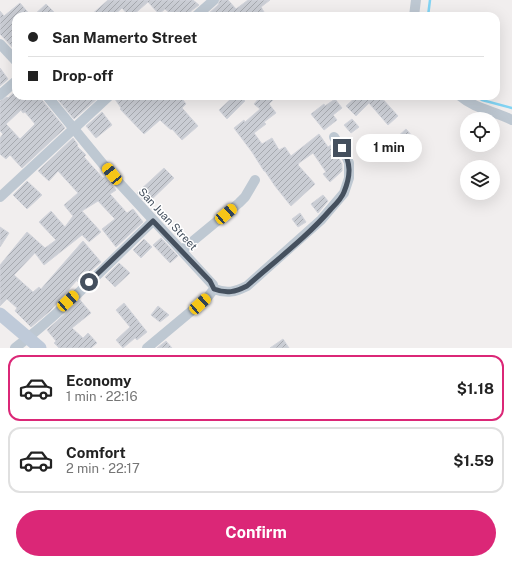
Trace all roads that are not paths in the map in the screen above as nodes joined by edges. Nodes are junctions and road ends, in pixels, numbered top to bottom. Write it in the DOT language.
graph roads {
  1 [pos="214,0"];
  2 [pos="416,0"];
  3 [pos="200,12"];
  4 [pos="414,12"];
  5 [pos="0,44"];
  6 [pos="12,57"];
  7 [pos="12,84"];
  8 [pos="0,95"];
  9 [pos="50,100"];
  10 [pos="105,100"];
  11 [pos="466,100"];
  12 [pos="512,120"];
  13 [pos="74,128"];
  14 [pos="334,137"];
  15 [pos="255,180"];
  16 [pos="0,197"];
  17 [pos="153,221"];
  18 [pos="182,250"];
  19 [pos="214,289"];
  20 [pos="0,314"];
  21 [pos="28,338"];
  22 [pos="15,348"];
  23 [pos="40,348"];
  24 [pos="147,348"];
  1 -- 3 [label="street"];
  2 -- 4 [label="street"];
  5 -- 6 [label="street"];
  7 -- 8 [label="street"];
  9 -- 13 [label="street, San Juan Street"];
  10 -- 13 [label="street"];
  11 -- 12 [label="street"];
  13 -- 16 [label="street"];
  13 -- 17 [label="street, San Juan Street"];
  14 -- 19 [label="street"];
  15 -- 18 [label="street"];
  17 -- 18 [label="street, San Juan Street"];
  17 -- 21 [label="street"];
  18 -- 19 [label="street, San Juan Street"];
  19 -- 24 [label="street"];
  20 -- 21 [label="main road"];
  21 -- 22 [label="street"];
  21 -- 23 [label="main road"];
}
